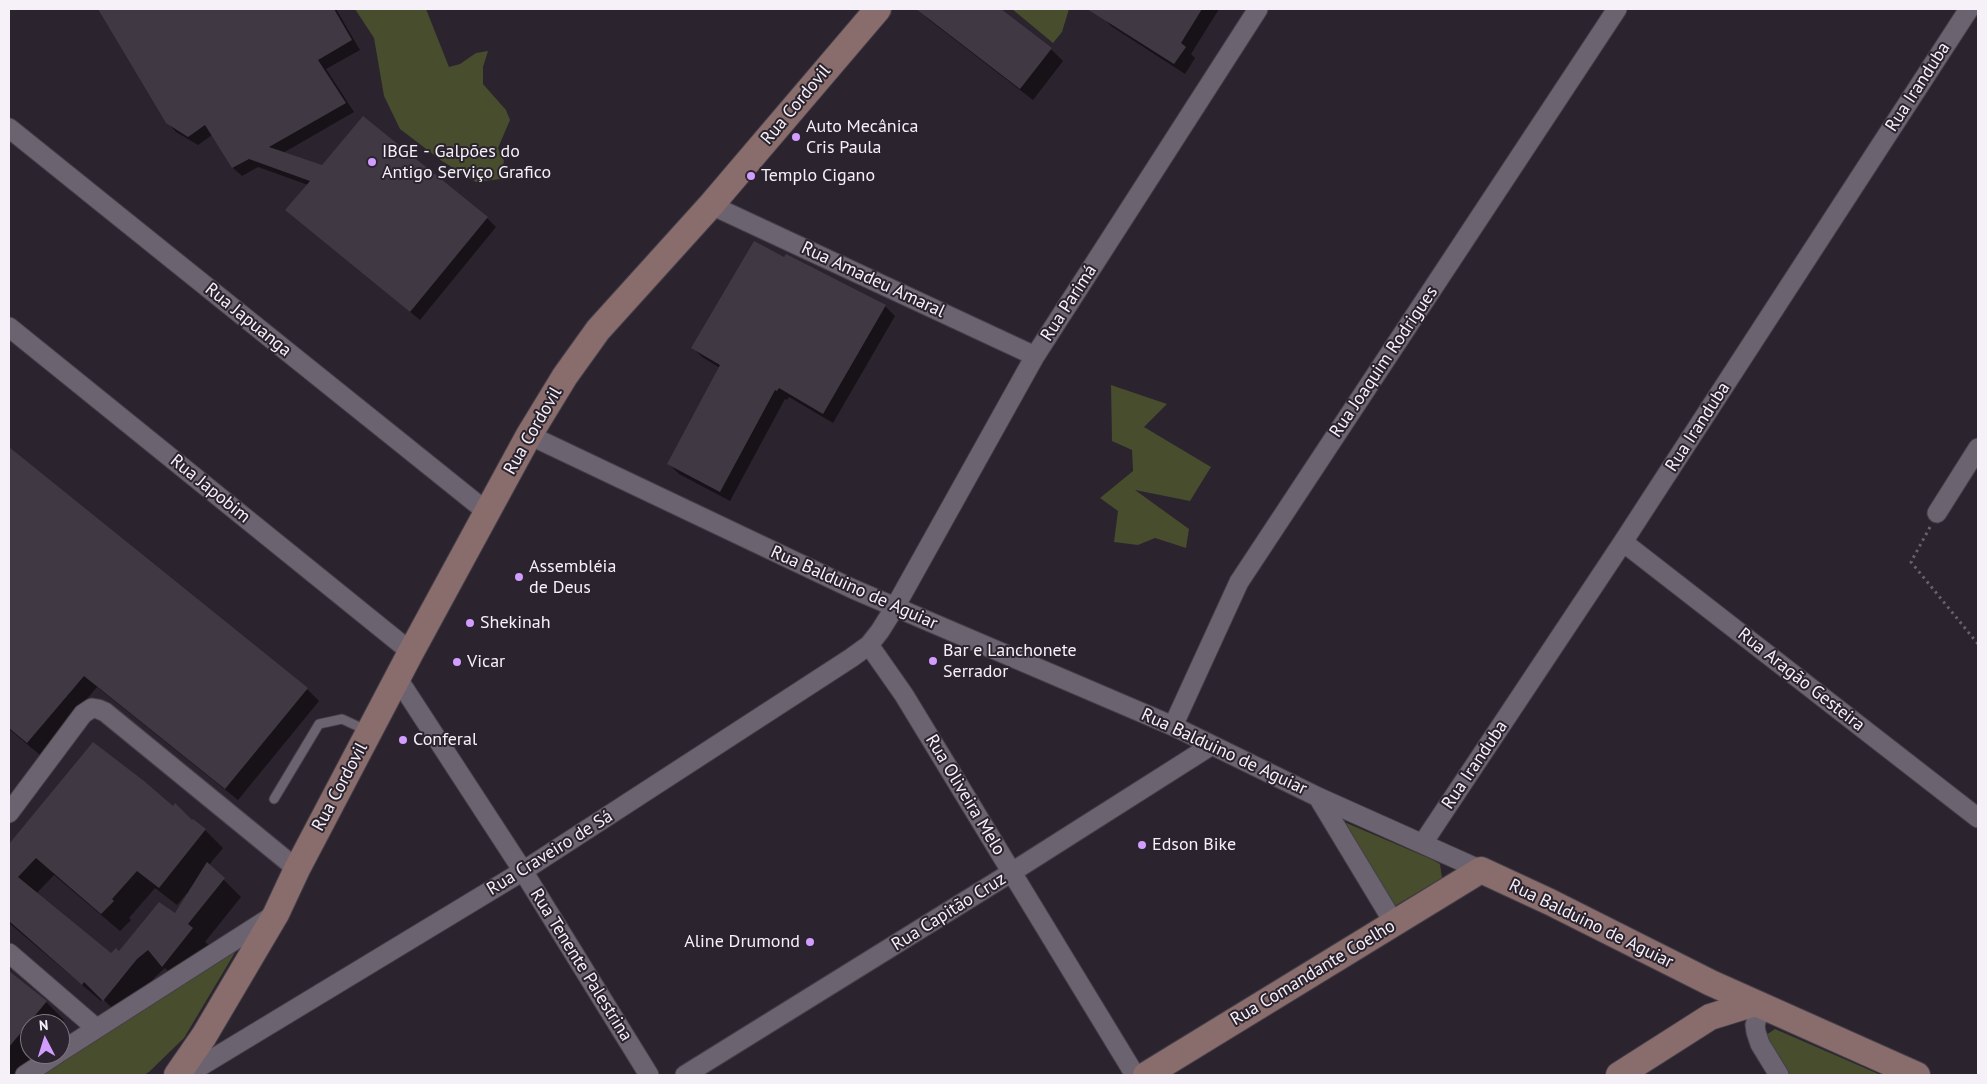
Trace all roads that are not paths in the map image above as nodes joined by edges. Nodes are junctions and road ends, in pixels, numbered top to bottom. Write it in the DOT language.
graph roads {
  1 [pos="878,9"];
  2 [pos="1258,9"];
  3 [pos="1617,9"];
  4 [pos="1969,9"];
  5 [pos="11,133"];
  6 [pos="711,206"];
  7 [pos="9,327"];
  8 [pos="1035,356"];
  9 [pos="529,435"];
  10 [pos="1978,448"];
  11 [pos="487,512"];
  12 [pos="1937,513"];
  13 [pos="1623,542"];
  14 [pos="895,607"];
  15 [pos="869,645"];
  16 [pos="411,652"];
  17 [pos="398,679"];
  18 [pos="1173,726"];
  19 [pos="370,731"];
  20 [pos="1212,745"];
  21 [pos="1318,797"];
  22 [pos="274,799"];
  23 [pos="9,813"];
  24 [pos="1978,818"];
  25 [pos="1423,843"];
  26 [pos="297,870"];
  27 [pos="1481,870"];
  28 [pos="523,871"];
  29 [pos="1012,872"];
  30 [pos="276,914"];
  31 [pos="1394,923"];
  32 [pos="9,953"];
  33 [pos="1711,983"];
  34 [pos="1758,1005"];
  35 [pos="1713,1016"];
  36 [pos="96,1028"];
  37 [pos="1756,1032"];
  38 [pos="70,1046"];
  39 [pos="42,1064"];
  40 [pos="25,1075"];
  41 [pos="177,1075"];
  42 [pos="186,1075"];
  43 [pos="649,1075"];
  44 [pos="685,1075"];
  45 [pos="1135,1075"];
  46 [pos="1146,1075"];
  47 [pos="1619,1075"];
  48 [pos="1779,1075"];
  49 [pos="1917,1075"];
  1 -- 6 [label="main road, Rua Cordovil"];
  2 -- 8 [label="street, Rua Parimá"];
  3 -- 18 [label="street, Rua Joaquim Rodrigues"];
  4 -- 13 [label="street, Rua Iranduba"];
  5 -- 11 [label="street, Rua Japuanga"];
  6 -- 8 [label="street, Rua Amadeu Amaral"];
  6 -- 9 [label="main road, Rua Cordovil"];
  7 -- 16 [label="street, Rua Japobim"];
  8 -- 14 [label="street, Rua Parimá"];
  9 -- 11 [label="main road, Rua Cordovil"];
  9 -- 14 [label="street, Rua Balduino de Aguiar"];
  10 -- 12 [label="street"];
  11 -- 16 [label="main road, Rua Cordovil"];
  13 -- 24 [label="street, Rua Aragão Gesteira"];
  13 -- 25 [label="street, Rua Iranduba"];
  14 -- 15 [label="street, Rua Craveiro de Sá"];
  14 -- 18 [label="street, Rua Balduino de Aguiar"];
  15 -- 28 [label="street, Rua Craveiro de Sá"];
  15 -- 29 [label="street, Rua Oliveira Melo"];
  16 -- 17 [label="main road, Rua Cordovil"];
  17 -- 19 [label="main road, Rua Cordovil"];
  17 -- 28 [label="street, Rua Tenente Palestrina"];
  18 -- 20 [label="street, Rua Balduino de Aguiar"];
  19 -- 22 [label="lane"];
  19 -- 26 [label="main road, Rua Cordovil"];
  20 -- 21 [label="street, Rua Balduino de Aguiar"];
  20 -- 29 [label="street, Rua Capitão Cruz"];
  21 -- 25 [label="street, Rua Balduino de Aguiar"];
  21 -- 31 [label="street"];
  23 -- 26 [label="street"];
  25 -- 27 [label="street, Rua Balduino de Aguiar"];
  26 -- 30 [label="main road, Rua Cordovil"];
  27 -- 31 [label="main road, Rua Comandante Coelho"];
  27 -- 33 [label="main road, Rua Balduino de Aguiar"];
  28 -- 42 [label="street, Rua Craveiro de Sá"];
  28 -- 43 [label="street, Rua Tenente Palestrina"];
  29 -- 44 [label="street, Rua Capitão Cruz"];
  29 -- 45 [label="street, Rua Oliveira Melo"];
  30 -- 36 [label="street"];
  30 -- 41 [label="main road, Rua Cordovil"];
  31 -- 46 [label="main road, Rua Comandante Coelho"];
  32 -- 36 [label="street"];
  33 -- 34 [label="main road, Rua Balduino de Aguiar"];
  33 -- 35 [label="main road"];
  34 -- 35 [label="main road"];
  34 -- 37 [label="street"];
  34 -- 49 [label="main road, Rua Balduino de Aguiar"];
  35 -- 37 [label="street"];
  35 -- 47 [label="main road"];
  36 -- 38 [label="street"];
  37 -- 48 [label="street"];
  39 -- 40 [label="street"];
}
